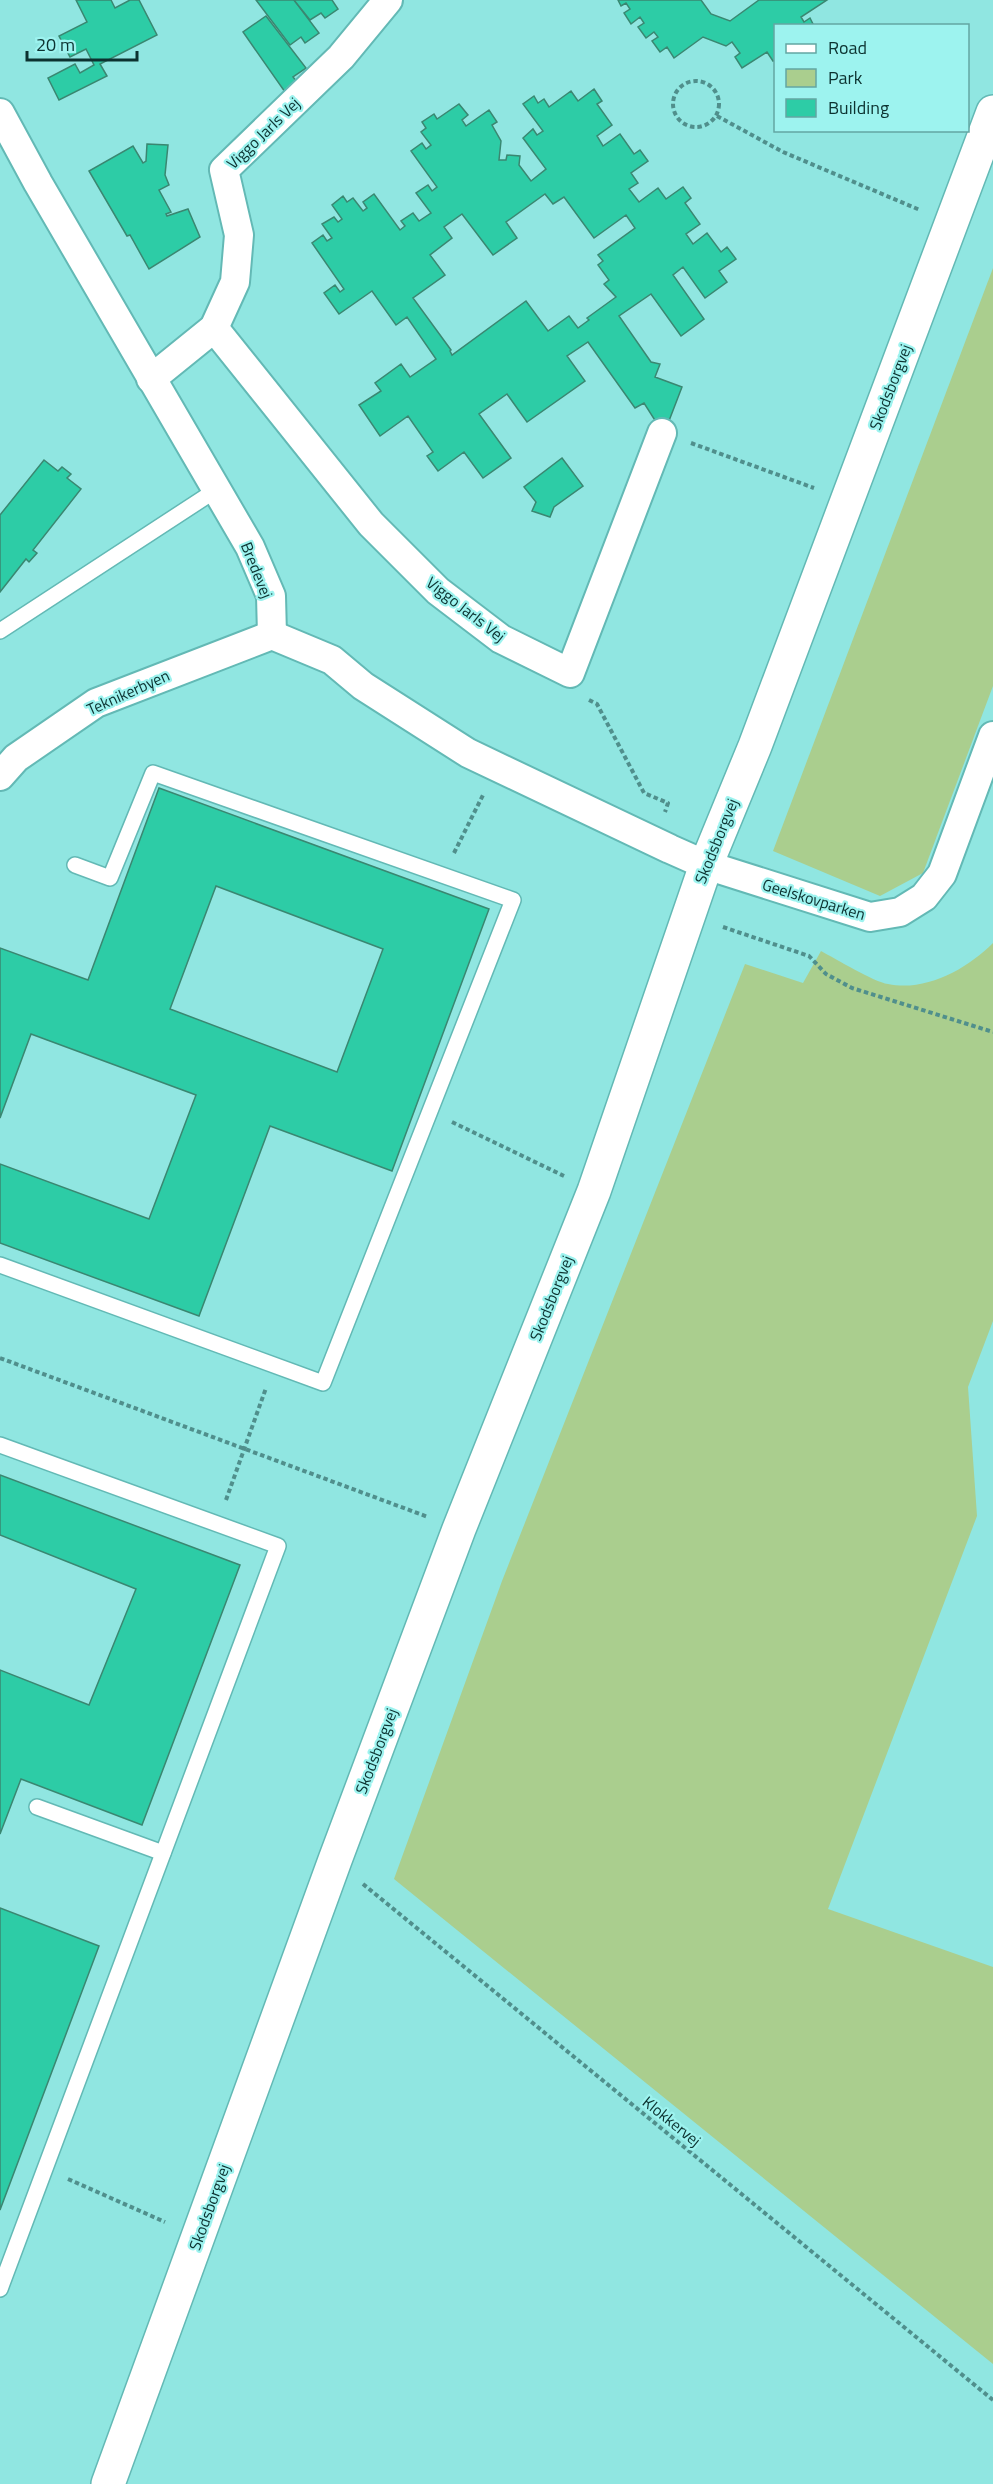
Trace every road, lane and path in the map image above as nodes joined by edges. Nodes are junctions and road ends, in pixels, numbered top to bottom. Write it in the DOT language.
graph roads {
  1 [pos="388,0"];
  2 [pos="993,112"];
  3 [pos="0,113"];
  4 [pos="717,116"];
  5 [pos="952,223"];
  6 [pos="214,328"];
  7 [pos="151,379"];
  8 [pos="662,433"];
  9 [pos="216,489"];
  10 [pos="848,500"];
  11 [pos="0,631"];
  12 [pos="272,635"];
  13 [pos="570,673"];
  14 [pos="993,736"];
  15 [pos="497,767"];
  16 [pos="0,776"];
  17 [pos="652,840"];
  18 [pos="75,865"];
  19 [pos="706,865"];
  20 [pos="443,875"];
  21 [pos="688,916"];
  22 [pos="993,1032"];
  23 [pos="430,1111"];
  24 [pos="594,1191"];
  25 [pos="0,1265"];
  26 [pos="0,1358"];
  27 [pos="275,1365"];
  28 [pos="0,1445"];
  29 [pos="244,1447"];
  30 [pos="217,1524"];
  31 [pos="459,1529"];
  32 [pos="38,1807"];
  33 [pos="163,1853"];
  34 [pos="335,1860"];
  35 [pos="45,2169"];
  36 [pos="198,2237"];
  37 [pos="0,2289"];
  38 [pos="993,2400"];
  39 [pos="108,2484"];
  1 -- 6 [label="street, Viggo Jarls Vej"];
  2 -- 5 [label="street, Skodsborgvej"];
  3 -- 7 [label="street, Bredevej"];
  4 -- 4 [label="path"];
  4 -- 5 [label="path"];
  5 -- 10 [label="street, Skodsborgvej"];
  6 -- 7 [label="street, Viggo Jarls Vej"];
  6 -- 13 [label="street, Viggo Jarls Vej"];
  7 -- 9 [label="street, Bredevej"];
  8 -- 10 [label="path"];
  8 -- 13 [label="street"];
  9 -- 11 [label="lane"];
  9 -- 12 [label="street, Bredevej"];
  10 -- 19 [label="street, Skodsborgvej"];
  12 -- 15 [label="street"];
  12 -- 16 [label="street, Teknikerbyen"];
  13 -- 17 [label="path"];
  14 -- 19 [label="street, Geelskovparken"];
  15 -- 17 [label="street"];
  15 -- 20 [label="path"];
  17 -- 19 [label="street"];
  18 -- 20 [label="lane"];
  19 -- 21 [label="street, Skodsborgvej"];
  20 -- 23 [label="lane"];
  21 -- 22 [label="path"];
  21 -- 24 [label="street, Skodsborgvej"];
  23 -- 24 [label="path"];
  23 -- 27 [label="lane"];
  24 -- 31 [label="street, Skodsborgvej"];
  25 -- 27 [label="lane"];
  26 -- 29 [label="path"];
  27 -- 29 [label="path"];
  28 -- 30 [label="lane"];
  29 -- 30 [label="path"];
  29 -- 31 [label="path"];
  30 -- 33 [label="lane"];
  31 -- 34 [label="street, Skodsborgvej"];
  32 -- 33 [label="lane"];
  33 -- 35 [label="lane"];
  34 -- 36 [label="street, Skodsborgvej"];
  34 -- 38 [label="path, Klokkervej"];
  35 -- 36 [label="path"];
  35 -- 37 [label="lane"];
  36 -- 39 [label="street, Skodsborgvej"];
}
